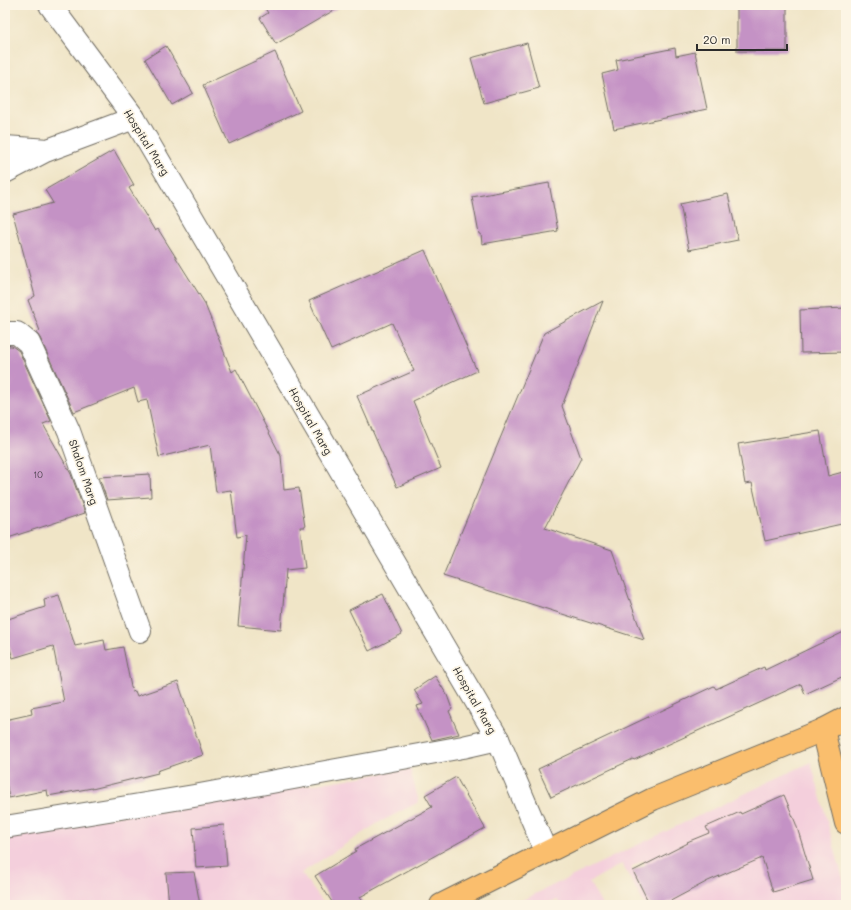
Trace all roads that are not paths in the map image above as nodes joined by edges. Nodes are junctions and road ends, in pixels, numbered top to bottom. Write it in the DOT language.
graph roads {
  1 [pos="50,5"];
  2 [pos="134,118"];
  3 [pos="5,147"];
  4 [pos="48,150"];
  5 [pos="5,172"];
  6 [pos="5,333"];
  7 [pos="140,631"];
  8 [pos="846,718"];
  9 [pos="823,730"];
  10 [pos="498,739"];
  11 [pos="846,823"];
  12 [pos="5,827"];
  13 [pos="546,852"];
  14 [pos="441,905"];
  1 -- 2 [label="street, Hospital Marg"];
  2 -- 4 [label="street"];
  2 -- 10 [label="street, Hospital Marg"];
  3 -- 4 [label="street"];
  4 -- 5 [label="street"];
  6 -- 7 [label="street, Shalom Marg"];
  8 -- 9 [label="main road"];
  9 -- 11 [label="main road"];
  9 -- 13 [label="main road"];
  10 -- 12 [label="street"];
  10 -- 13 [label="street, Hospital Marg"];
  13 -- 14 [label="main road"];
}
